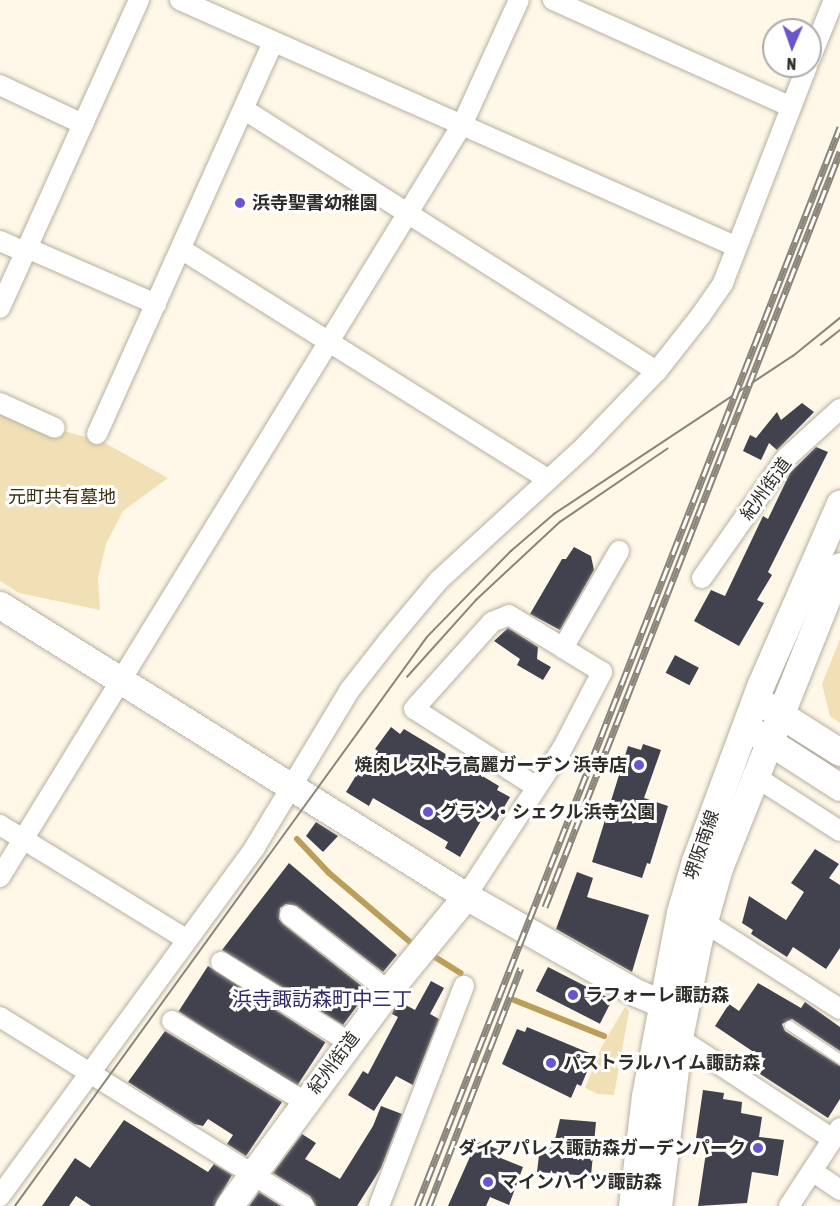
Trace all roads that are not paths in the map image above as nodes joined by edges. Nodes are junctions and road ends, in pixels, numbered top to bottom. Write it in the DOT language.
graph roads {
  1 [pos="139,0"];
  2 [pos="180,0"];
  3 [pos="519,0"];
  4 [pos="553,0"];
  5 [pos="834,0"];
  6 [pos="822,30"];
  7 [pos="273,43"];
  8 [pos="802,78"];
  9 [pos="0,85"];
  10 [pos="791,107"];
  11 [pos="245,110"];
  12 [pos="83,124"];
  13 [pos="462,125"];
  14 [pos="407,214"];
  15 [pos="0,241"];
  16 [pos="737,247"];
  17 [pos="181,249"];
  18 [pos="26,250"];
  19 [pos="156,304"];
  20 [pos="0,308"];
  21 [pos="330,341"];
  22 [pos="657,371"];
  23 [pos="0,403"];
  24 [pos="840,409"];
  25 [pos="55,428"];
  26 [pos="97,434"];
  27 [pos="548,479"];
  28 [pos="840,503"];
  29 [pos="619,551"];
  30 [pos="840,566"];
  31 [pos="702,578"];
  32 [pos="833,602"];
  33 [pos="0,605"];
  34 [pos="563,648"];
  35 [pos="123,682"];
  36 [pos="755,699"];
  37 [pos="780,712"];
  38 [pos="744,726"];
  39 [pos="768,740"];
  40 [pos="840,752"];
  41 [pos="753,775"];
  42 [pos="293,786"];
  43 [pos="535,786"];
  44 [pos="840,787"];
  45 [pos="0,825"];
  46 [pos="840,831"];
  47 [pos="24,839"];
  48 [pos="0,877"];
  49 [pos="466,896"];
  50 [pos="290,915"];
  51 [pos="704,922"];
  52 [pos="186,939"];
  53 [pos="221,963"];
  54 [pos="464,986"];
  55 [pos="388,991"];
  56 [pos="840,1009"];
  57 [pos="0,1017"];
  58 [pos="675,1018"];
  59 [pos="171,1021"];
  60 [pos="789,1025"];
  61 [pos="350,1043"];
  62 [pos="840,1059"];
  63 [pos="92,1071"];
  64 [pos="305,1102"];
  65 [pos="837,1134"];
  66 [pos="812,1171"];
  67 [pos="250,1174"];
  68 [pos="840,1190"];
  69 [pos="0,1196"];
  70 [pos="229,1206"];
  71 [pos="304,1206"];
  72 [pos="379,1206"];
  73 [pos="632,1206"];
  74 [pos="658,1206"];
  75 [pos="789,1206"];
  1 -- 12 [label="street"];
  2 -- 7 [label="street"];
  3 -- 13 [label="street"];
  4 -- 10 [label="street"];
  5 -- 6 [label="street"];
  7 -- 11 [label="street"];
  7 -- 13 [label="street"];
  8 -- 10 [label="street"];
  9 -- 12 [label="street"];
  10 -- 16 [label="street"];
  11 -- 14 [label="street"];
  11 -- 17 [label="street"];
  12 -- 18 [label="street"];
  13 -- 14 [label="street"];
  13 -- 16 [label="street"];
  14 -- 21 [label="street"];
  14 -- 22 [label="street"];
  15 -- 18 [label="street"];
  16 -- 22 [label="street"];
  17 -- 19 [label="street"];
  17 -- 21 [label="street"];
  18 -- 19 [label="street"];
  18 -- 20 [label="street"];
  19 -- 26 [label="street"];
  21 -- 27 [label="street"];
  21 -- 35 [label="street"];
  22 -- 27 [label="street"];
  23 -- 25 [label="street"];
  24 -- 31 [label="street, 紀州街道"];
  27 -- 42 [label="street"];
  28 -- 36 [label="street, 堺阪南線"];
  29 -- 34 [label="street"];
  30 -- 32 [label="street, 堺阪南線"];
  32 -- 37 [label="street, 堺阪南線"];
  33 -- 35 [label="street"];
  34 -- 43 [label="street"];
  34 -- 43 [label="street"];
  35 -- 42 [label="street"];
  35 -- 47 [label="street"];
  36 -- 37 [label="street"];
  36 -- 38 [label="street, 堺阪南線"];
  37 -- 39 [label="street, 堺阪南線"];
  37 -- 40 [label="street"];
  38 -- 39 [label="street"];
  38 -- 58 [label="street, 堺阪南線"];
  39 -- 41 [label="street, 堺阪南線"];
  39 -- 44 [label="street"];
  41 -- 46 [label="street"];
  41 -- 51 [label="street, 堺阪南線"];
  42 -- 49 [label="street"];
  42 -- 52 [label="street"];
  43 -- 49 [label="street"];
  45 -- 47 [label="street"];
  47 -- 48 [label="street"];
  47 -- 52 [label="street"];
  49 -- 55 [label="street, 紀州街道"];
  49 -- 58 [label="street"];
  50 -- 55 [label="street"];
  51 -- 56 [label="street"];
  51 -- 58 [label="street, 堺阪南線"];
  52 -- 63 [label="street"];
  53 -- 61 [label="street"];
  54 -- 72 [label="street"];
  55 -- 61 [label="street, 紀州街道"];
  57 -- 63 [label="street"];
  58 -- 65 [label="street"];
  58 -- 73 [label="street, 堺阪南線"];
  58 -- 74 [label="street, 堺阪南線"];
  59 -- 64 [label="street"];
  60 -- 62 [label="lane"];
  61 -- 64 [label="street, 紀州街道"];
  63 -- 67 [label="street"];
  63 -- 69 [label="street"];
  64 -- 67 [label="street, 紀州街道"];
  65 -- 66 [label="street"];
  66 -- 68 [label="street"];
  66 -- 75 [label="street"];
  67 -- 70 [label="street, 紀州街道"];
  67 -- 71 [label="street"];
}
